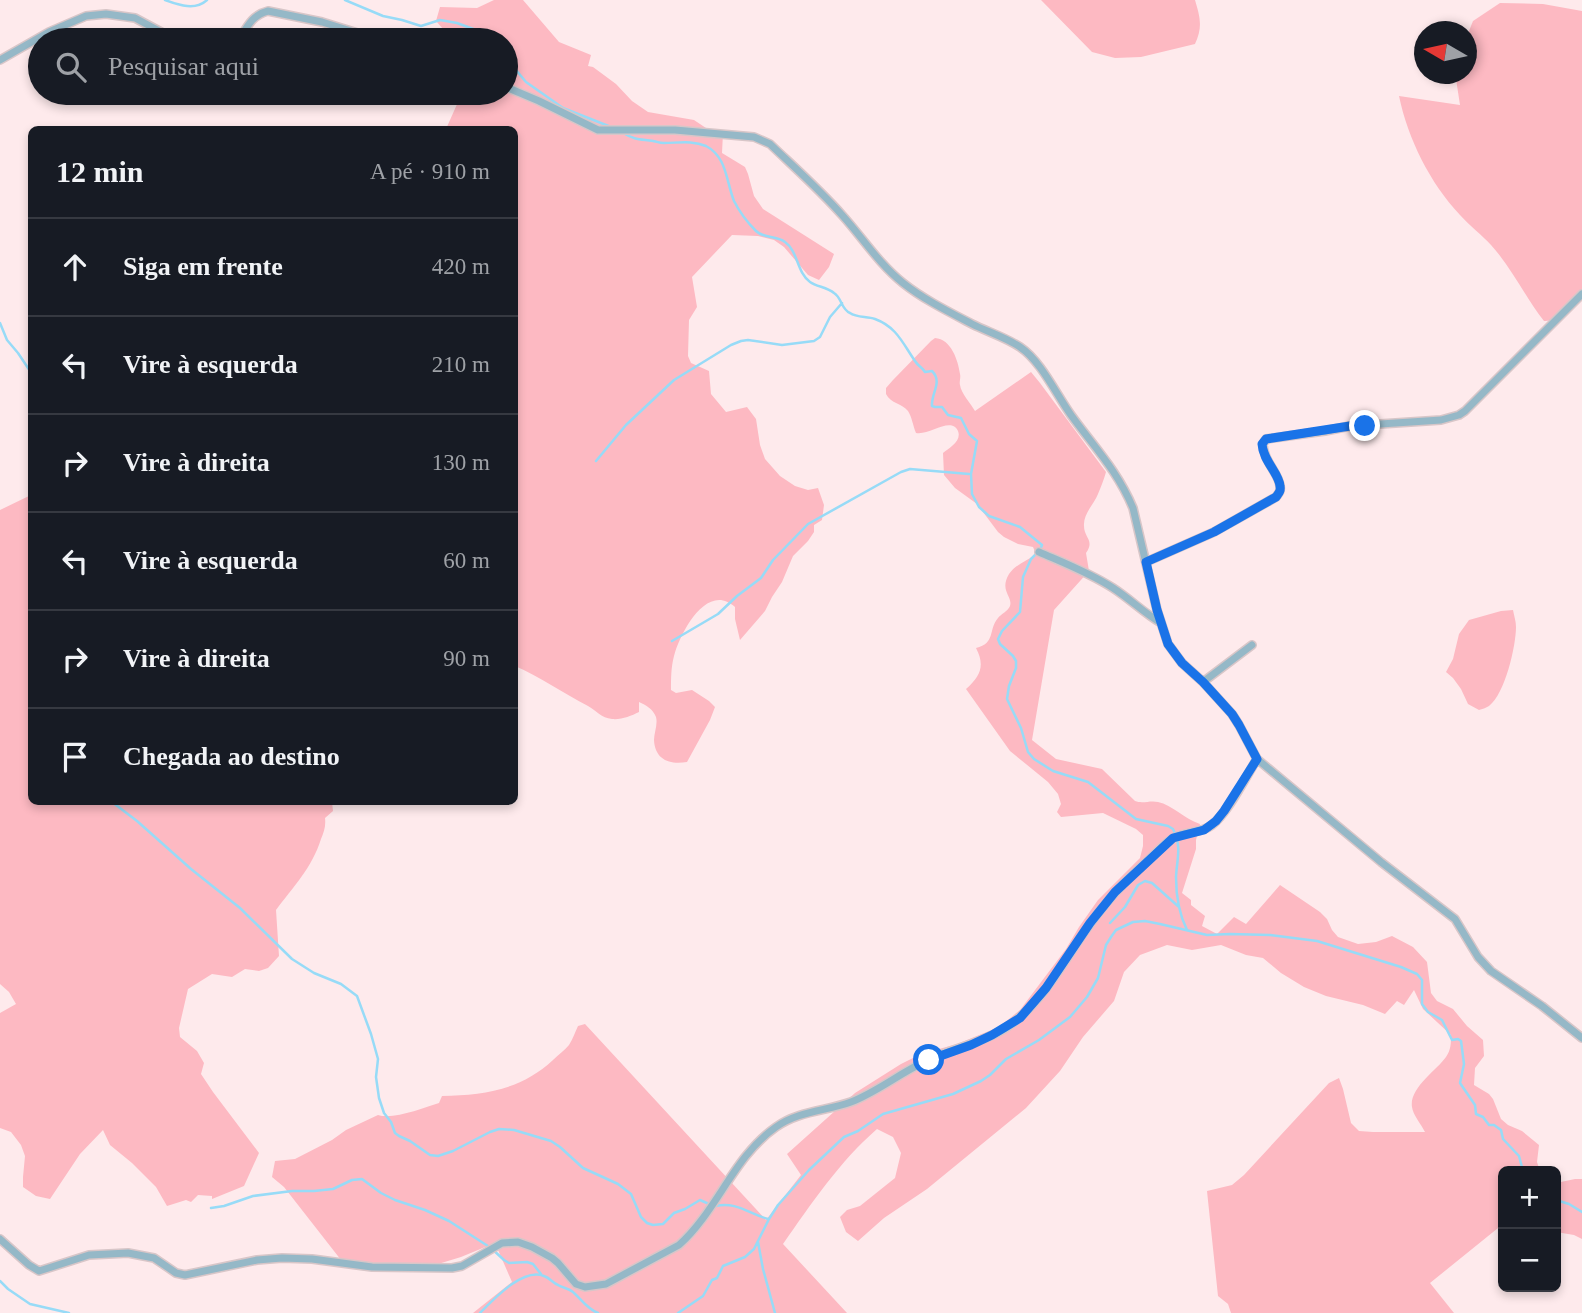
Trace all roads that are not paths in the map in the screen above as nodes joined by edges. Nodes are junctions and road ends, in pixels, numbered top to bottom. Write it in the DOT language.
graph roads {
  1 [pos="58,28"];
  2 [pos="154,28"];
  3 [pos="246,28"];
  4 [pos="341,28"];
  5 [pos="28,44"];
  6 [pos="0,60"];
  7 [pos="518,92"];
  8 [pos="1582,294"];
  9 [pos="1039,552"];
  10 [pos="1146,562"];
  11 [pos="1162,624"];
  12 [pos="1252,645"];
  13 [pos="1203,682"];
  14 [pos="1257,759"];
  15 [pos="1582,1038"];
  16 [pos="0,1239"];
  1 -- 2 [label="street"];
  3 -- 4 [label="street"];
  5 -- 6 [label="street"];
  7 -- 10 [label="street"];
  8 -- 10 [label="street"];
  9 -- 11 [label="street"];
  10 -- 11 [label="street"];
  11 -- 13 [label="street"];
  12 -- 13 [label="street"];
  13 -- 14 [label="street"];
  14 -- 15 [label="street"];
  14 -- 16 [label="street"];
}
